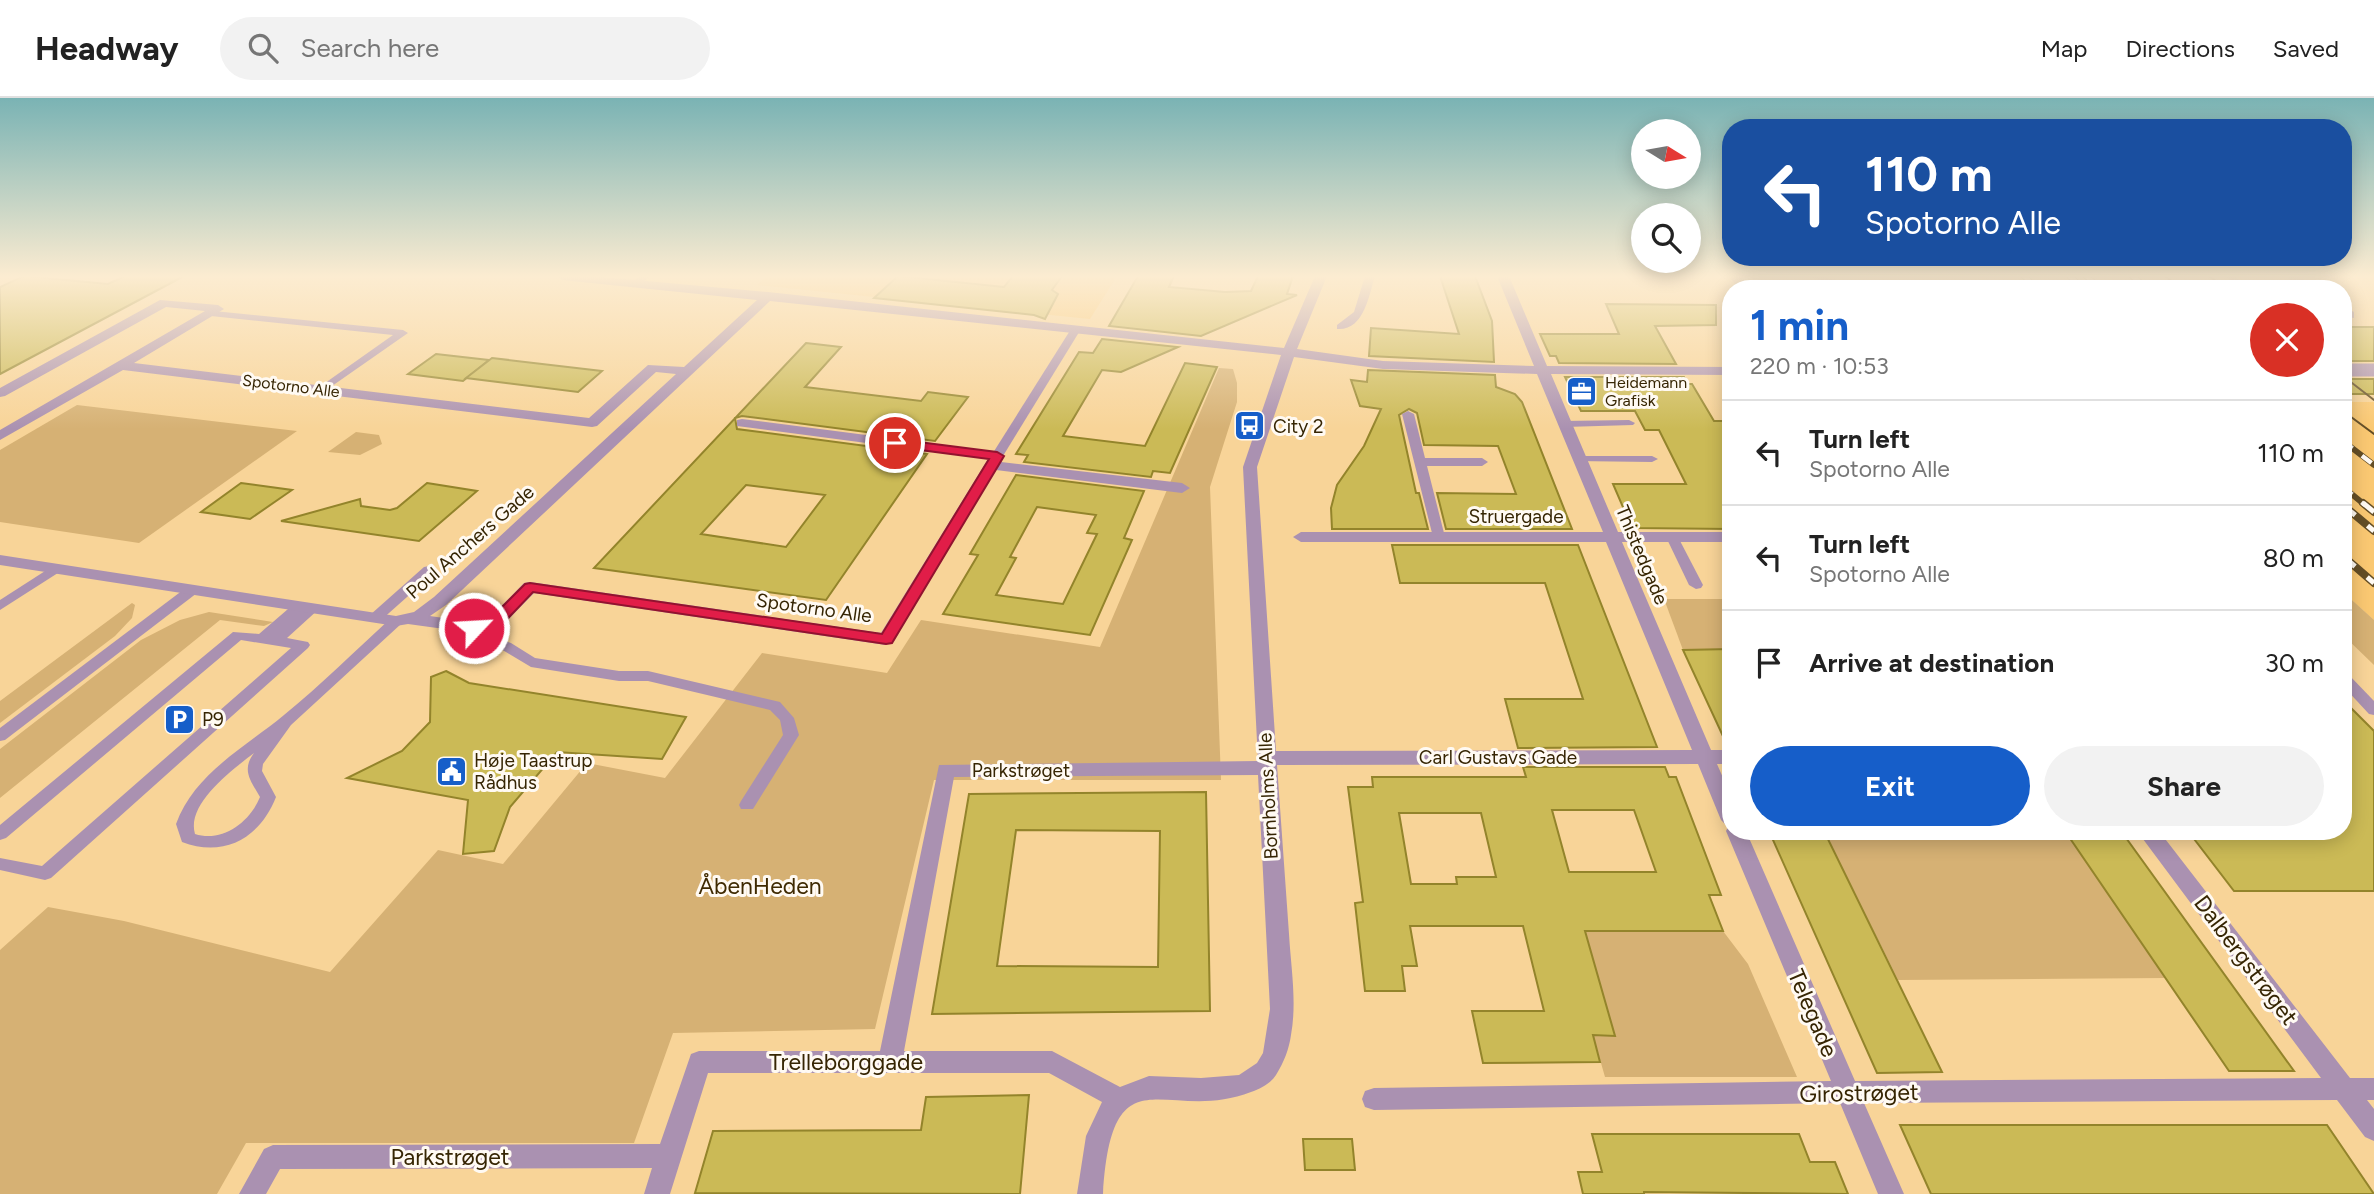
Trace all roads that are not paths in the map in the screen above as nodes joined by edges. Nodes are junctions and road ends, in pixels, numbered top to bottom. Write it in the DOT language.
graph roads {
  1 [pos="120,327"];
  2 [pos="191,327"];
  3 [pos="345,327"];
  4 [pos="735,327"];
  5 [pos="1059,327"];
  6 [pos="1300,327"];
  7 [pos="1525,327"];
  8 [pos="1076,329"];
  9 [pos="1289,353"];
  10 [pos="122,366"];
  11 [pos="1544,370"];
  12 [pos="2352,370"];
  13 [pos="2374,370"];
  14 [pos="689,371"];
  15 [pos="1722,371"];
  16 [pos="322,390"];
  17 [pos="0,393"];
  18 [pos="1408,414"];
  19 [pos="741,423"];
  20 [pos="1629,423"];
  21 [pos="1564,424"];
  22 [pos="0,436"];
  23 [pos="1578,459"];
  24 [pos="1652,459"];
  25 [pos="994,460"];
  26 [pos="1482,462"];
  27 [pos="1421,463"];
  28 [pos="1182,488"];
  29 [pos="1301,537"];
  30 [pos="1439,537"];
  31 [pos="1612,537"];
  32 [pos="1672,537"];
  33 [pos="1722,537"];
  34 [pos="0,560"];
  35 [pos="56,568"];
  36 [pos="429,570"];
  37 [pos="1696,586"];
  38 [pos="192,590"];
  39 [pos="1,605"];
  40 [pos="307,607"];
  41 [pos="375,618"];
  42 [pos="404,620"];
  43 [pos="488,630"];
  44 [pos="268,640"];
  45 [pos="2352,687"];
  46 [pos="2374,710"];
  47 [pos="287,720"];
  48 [pos="0,736"];
  49 [pos="1704,757"];
  50 [pos="1722,757"];
  51 [pos="1266,763"];
  52 [pos="1722,799"];
  53 [pos="747,805"];
  54 [pos="0,834"];
  55 [pos="1740,840"];
  56 [pos="2154,840"];
  57 [pos="0,864"];
  58 [pos="890,1062"];
  59 [pos="2344,1089"];
  60 [pos="2374,1089"];
  61 [pos="1847,1094"];
  62 [pos="1374,1099"];
  63 [pos="1121,1100"];
  64 [pos="2374,1129"];
  65 [pos="670,1156"];
  66 [pos="252,1194"];
  67 [pos="657,1194"];
  68 [pos="1090,1194"];
  69 [pos="1891,1194"];
  1 -- 17 [label="street"];
  2 -- 10 [label="street"];
  3 -- 16 [label="lane"];
  4 -- 14 [label="street, Poul Anchers Gade"];
  5 -- 8 [label="street"];
  6 -- 9 [label="street, Bornholms Alle"];
  7 -- 11 [label="street, Thistedgade"];
  8 -- 9 [label="street"];
  8 -- 25 [label="lane"];
  9 -- 11 [label="street"];
  9 -- 51 [label="street, Bornholms Alle"];
  10 -- 16 [label="street, Spotorno Alle"];
  10 -- 22 [label="street"];
  11 -- 15 [label="street"];
  11 -- 21 [label="street, Thistedgade"];
  12 -- 13 [label="street, bridge"];
  14 -- 16 [label="street, Spotorno Alle"];
  14 -- 42 [label="street, Poul Anchers Gade"];
  18 -- 27 [label="lane"];
  19 -- 25 [label="street"];
  20 -- 21 [label="lane"];
  21 -- 23 [label="street, Thistedgade"];
  23 -- 24 [label="lane"];
  23 -- 31 [label="street, Thistedgade"];
  25 -- 28 [label="street"];
  25 -- 43 [label="street, Spotorno Alle"];
  26 -- 27 [label="lane"];
  27 -- 30 [label="lane"];
  29 -- 30 [label="street, Struergade"];
  30 -- 31 [label="street, Struergade"];
  31 -- 32 [label="street, Struergade"];
  31 -- 49 [label="street, Thistedgade"];
  32 -- 33 [label="street, Struergade"];
  32 -- 37 [label="lane"];
  34 -- 35 [label="street, Poul Anchers Gade"];
  35 -- 38 [label="street, Poul Anchers Gade"];
  35 -- 39 [label="lane"];
  36 -- 41 [label="lane"];
  38 -- 40 [label="street, Poul Anchers Gade"];
  38 -- 48 [label="lane"];
  40 -- 41 [label="street, Poul Anchers Gade"];
  40 -- 44 [label="lane"];
  41 -- 42 [label="street, Poul Anchers Gade"];
  42 -- 43 [label="street"];
  42 -- 47 [label="lane"];
  43 -- 53 [label="lane"];
  44 -- 54 [label="lane"];
  44 -- 57 [label="lane"];
  45 -- 46 [label="lane"];
  47 -- 47 [label="lane"];
  49 -- 50 [label="street, Carl Gustavs Gade"];
  49 -- 51 [label="street, Carl Gustavs Gade"];
  49 -- 52 [label="street"];
  51 -- 58 [label="street, Parkstrøget"];
  51 -- 63 [label="street, Bornholms Alle"];
  55 -- 61 [label="street, Telegade"];
  56 -- 59 [label="street, Dalbergstrøget"];
  58 -- 63 [label="street, Trelleborggade"];
  58 -- 65 [label="street, Trelleborggade"];
  59 -- 60 [label="street"];
  59 -- 61 [label="street, Girostrøget"];
  59 -- 64 [label="street, Dalbergstrøget"];
  61 -- 62 [label="street, Girostrøget"];
  61 -- 69 [label="street, Telegade"];
  63 -- 68 [label="street"];
  65 -- 66 [label="street, Parkstrøget"];
  65 -- 67 [label="street, Trelleborggade"];
}
